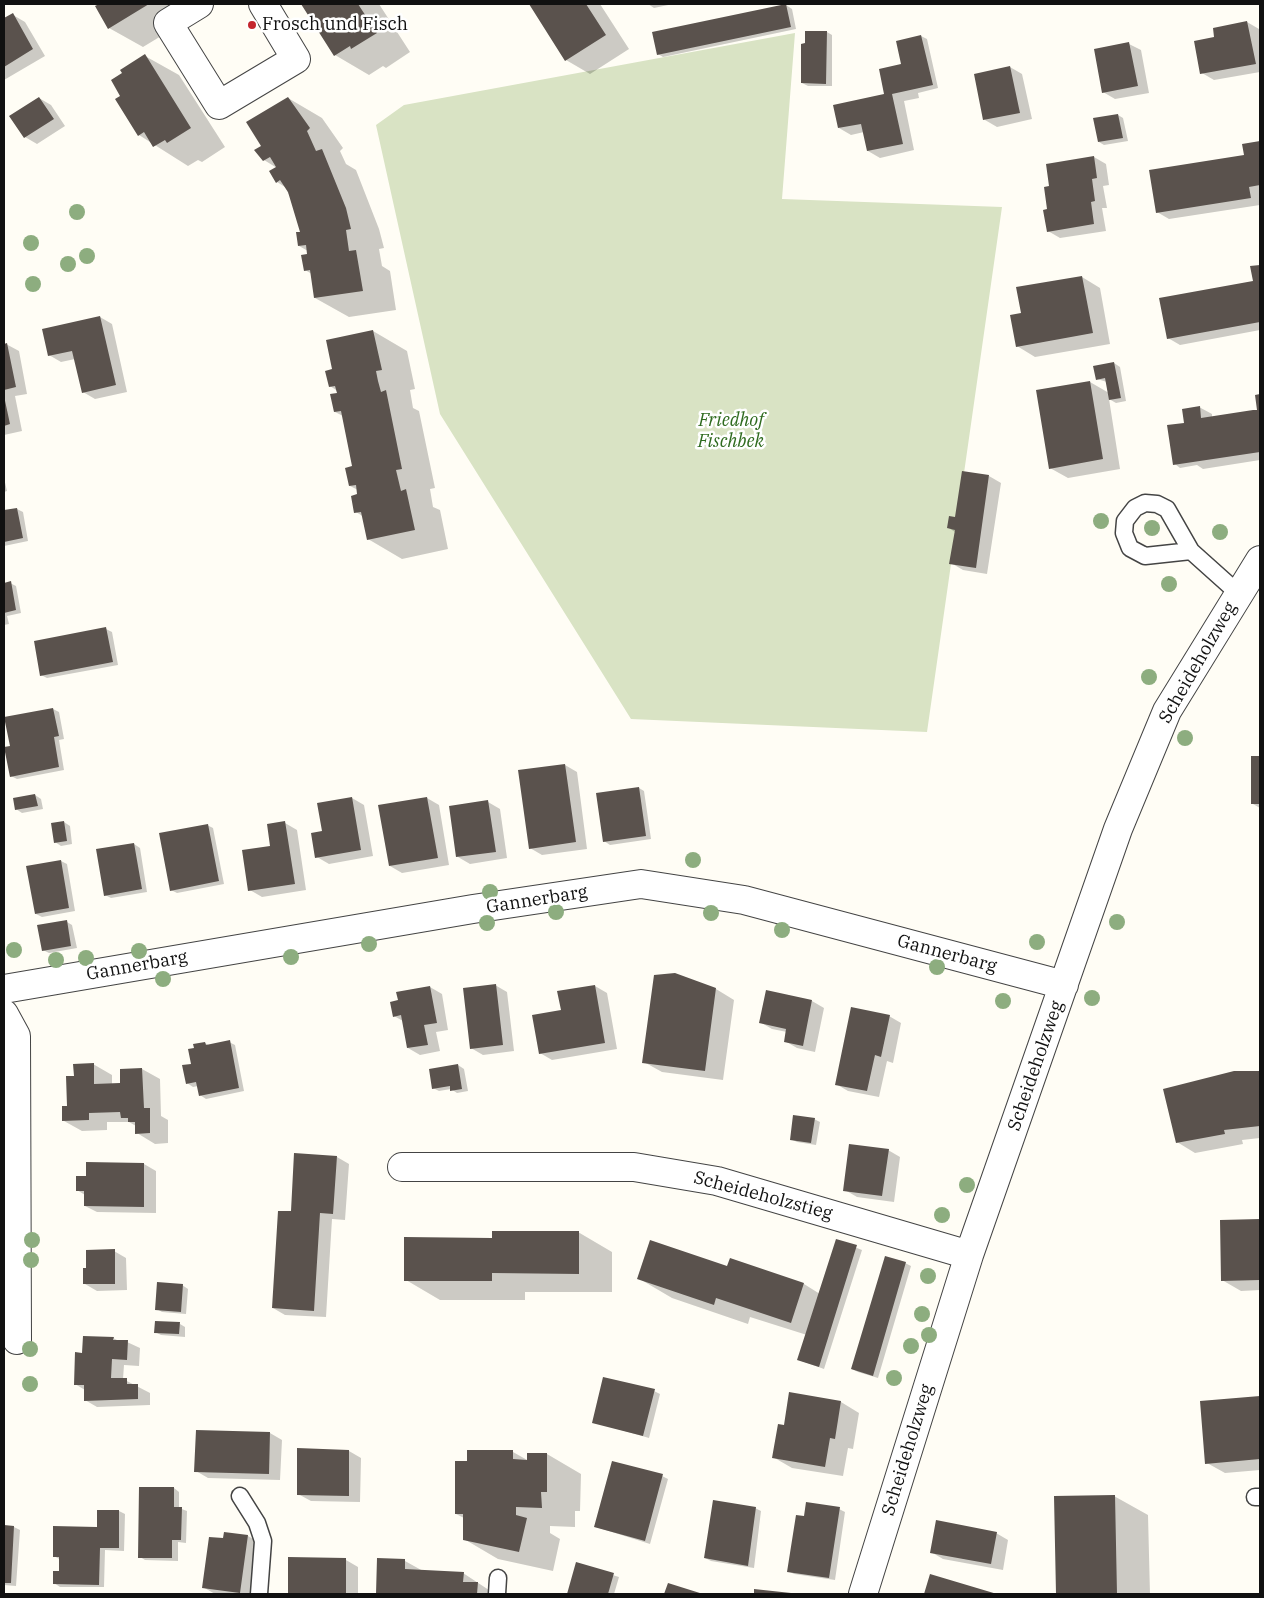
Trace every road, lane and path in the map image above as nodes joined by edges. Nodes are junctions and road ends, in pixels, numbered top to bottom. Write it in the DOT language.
graph roads {
  1 [pos="199,4"];
  2 [pos="264,4"];
  3 [pos="1191,551"];
  4 [pos="1260,560"];
  5 [pos="1238,594"];
  6 [pos="1064,985"];
  7 [pos="4,989"];
  8 [pos="4,1014"];
  9 [pos="402,1167"];
  10 [pos="969,1256"];
  11 [pos="17,1340"];
  12 [pos="240,1496"];
  13 [pos="259,1594"];
  14 [pos="863,1594"];
  1 -- 2 [label="street"];
  3 -- 5 [label="lane"];
  4 -- 5 [label="street, Scheideholzweg"];
  5 -- 6 [label="street, Scheideholzweg"];
  6 -- 7 [label="street, Gannerbarg"];
  6 -- 10 [label="street, Scheideholzweg"];
  8 -- 11 [label="street"];
  9 -- 10 [label="street, Scheideholzstieg"];
  10 -- 14 [label="street, Scheideholzweg"];
  12 -- 13 [label="lane"];
}
